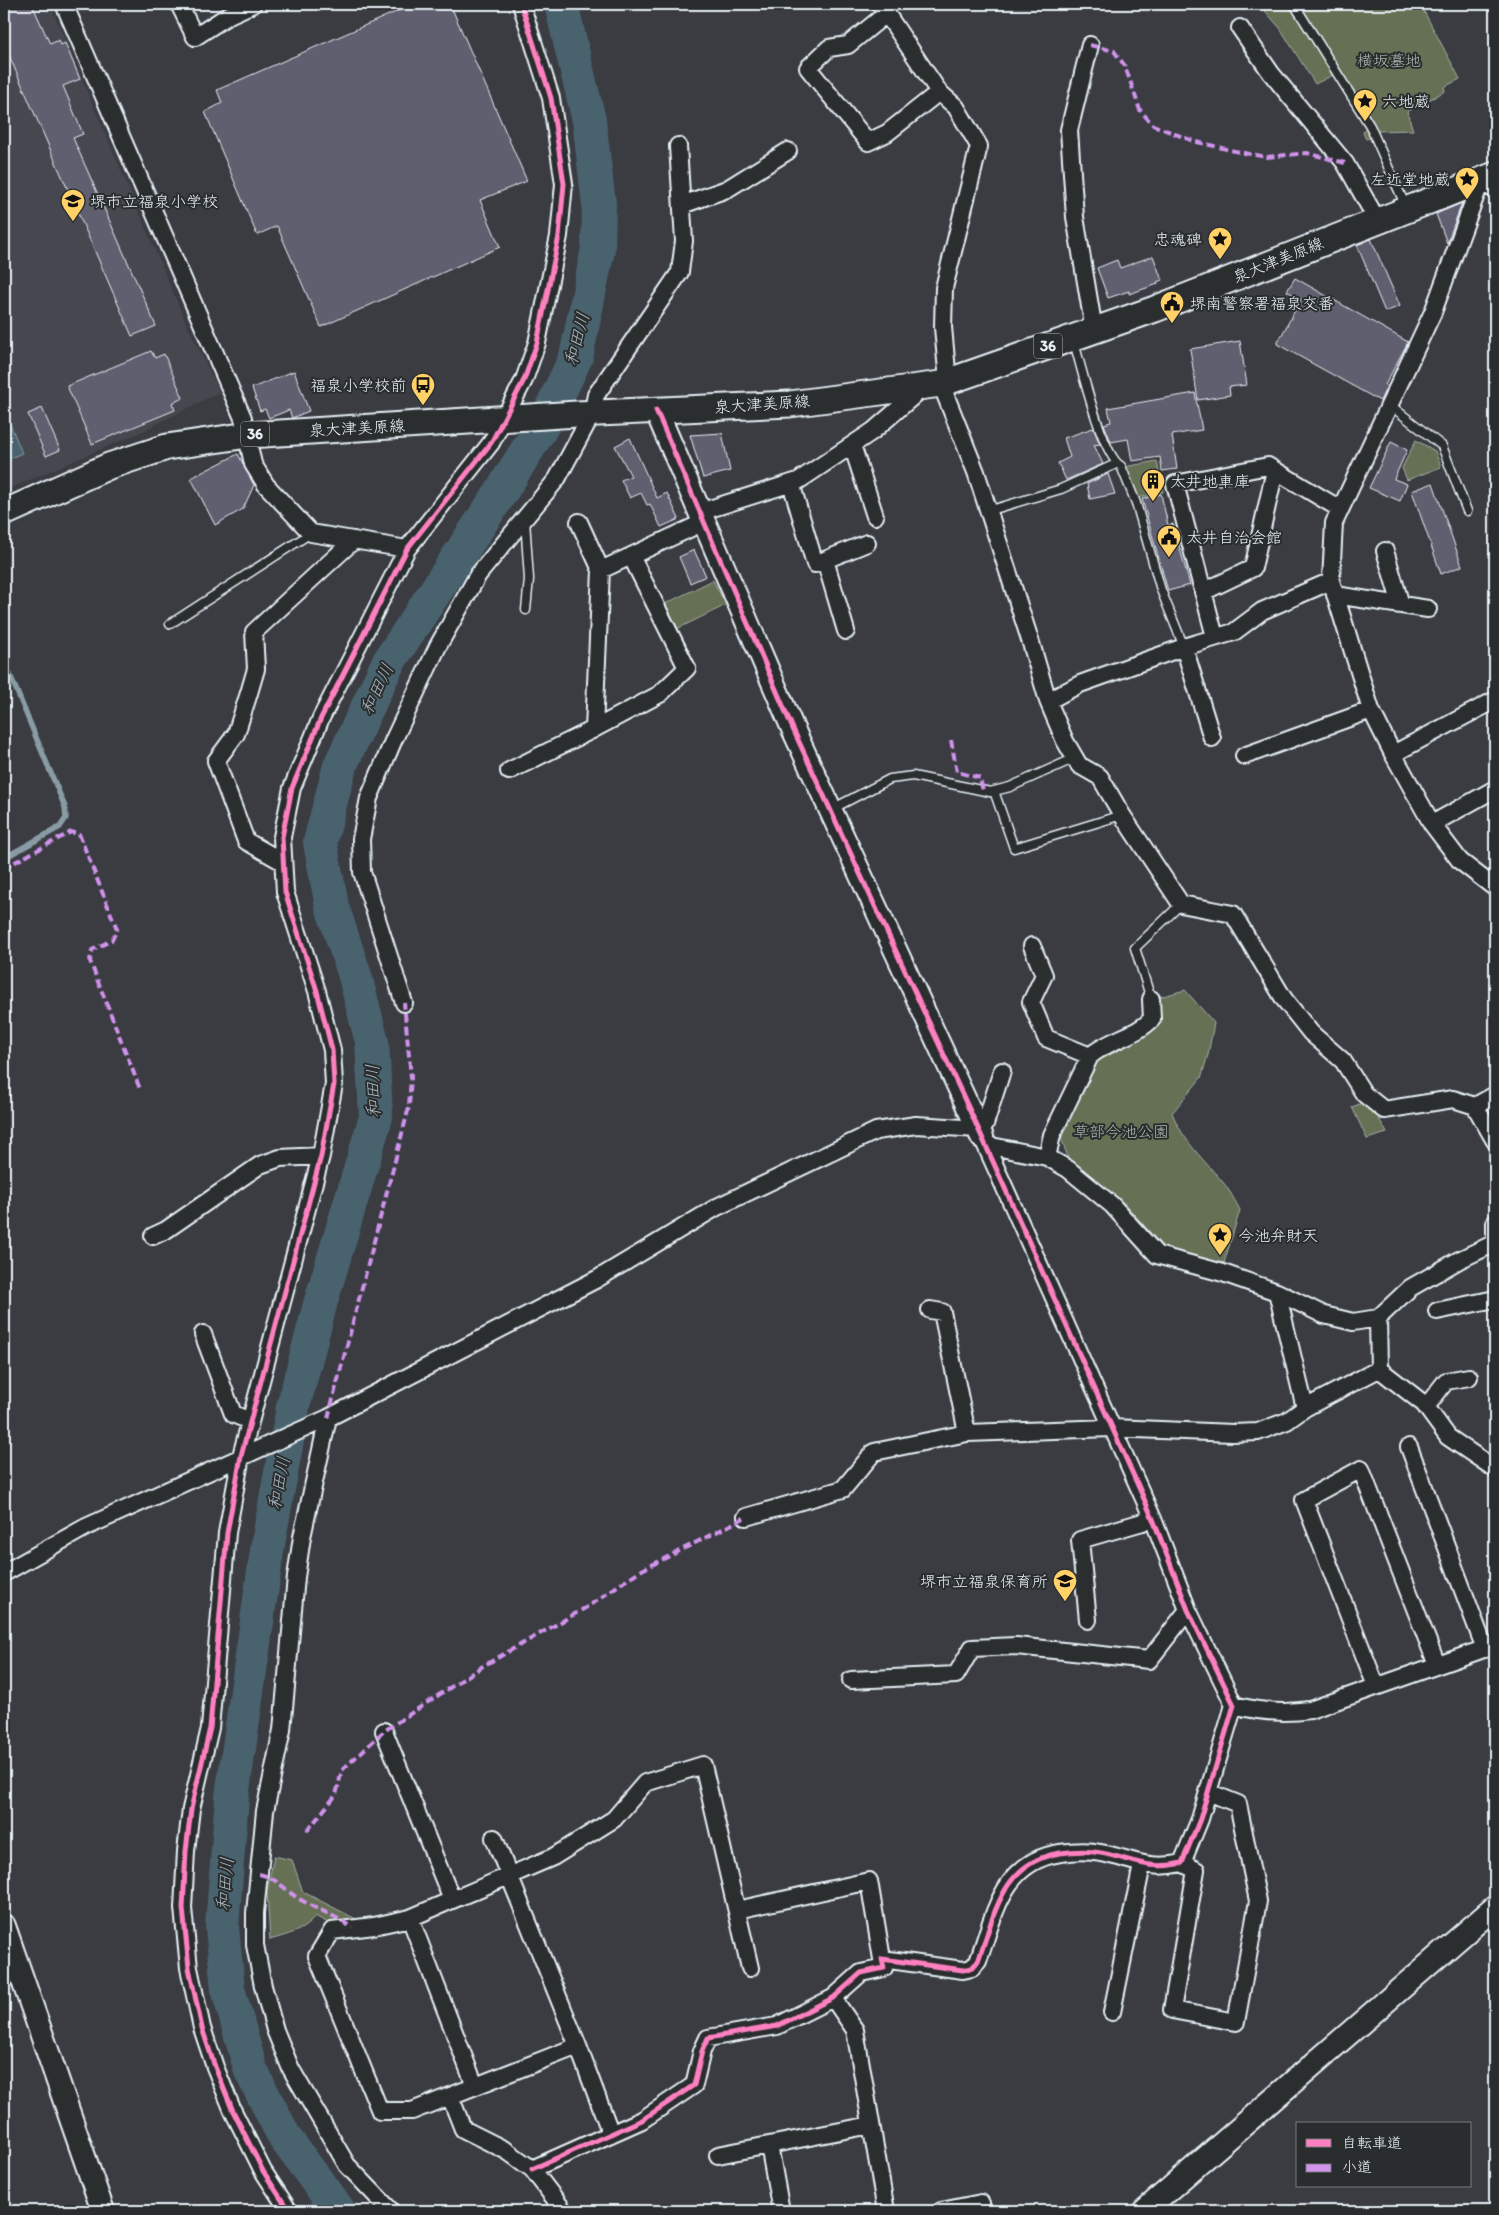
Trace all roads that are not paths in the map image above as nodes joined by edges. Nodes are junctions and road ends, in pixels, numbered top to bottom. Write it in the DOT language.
graph roads {
  1 [pos="64,4"];
  2 [pos="179,4"];
  3 [pos="253,4"];
  4 [pos="521,4"];
  5 [pos="1294,4"];
  6 [pos="883,9"];
  7 [pos="1240,28"];
  8 [pos="1090,45"];
  9 [pos="940,92"];
  10 [pos="678,146"];
  11 [pos="788,151"];
  12 [pos="1491,182"];
  13 [pos="682,205"];
  14 [pos="1407,209"];
  15 [pos="1377,220"];
  16 [pos="1084,334"];
  17 [pos="938,384"];
  18 [pos="1390,405"];
  19 [pos="656,410"];
  20 [pos="584,414"];
  21 [pos="512,420"];
  22 [pos="248,435"];
  23 [pos="852,445"];
  24 [pos="1116,464"];
  25 [pos="1275,470"];
  26 [pos="791,483"];
  27 [pos="1340,509"];
  28 [pos="988,511"];
  29 [pos="1467,512"];
  30 [pos="4,513"];
  31 [pos="874,516"];
  32 [pos="702,517"];
  33 [pos="525,518"];
  34 [pos="579,522"];
  35 [pos="311,533"];
  36 [pos="354,540"];
  37 [pos="867,543"];
  38 [pos="407,549"];
  39 [pos="1385,551"];
  40 [pos="631,556"];
  41 [pos="825,560"];
  42 [pos="601,570"];
  43 [pos="1333,588"];
  44 [pos="1203,592"];
  45 [pos="1402,605"];
  46 [pos="1428,609"];
  47 [pos="526,610"];
  48 [pos="170,624"];
  49 [pos="846,631"];
  50 [pos="1215,637"];
  51 [pos="1184,647"];
  52 [pos="1495,700"];
  53 [pos="1048,701"];
  54 [pos="1371,710"];
  55 [pos="594,729"];
  56 [pos="1212,738"];
  57 [pos="1393,754"];
  58 [pos="1244,756"];
  59 [pos="1075,758"];
  60 [pos="509,771"];
  61 [pos="1495,789"];
  62 [pos="994,791"];
  63 [pos="831,810"];
  64 [pos="1122,816"];
  65 [pos="1432,824"];
  66 [pos="284,862"];
  67 [pos="1495,888"];
  68 [pos="1181,904"];
  69 [pos="1032,946"];
  70 [pos="1151,999"];
  71 [pos="404,1003"];
  72 [pos="1090,1056"];
  73 [pos="1002,1071"];
  74 [pos="1495,1096"];
  75 [pos="1475,1106"];
  76 [pos="982,1137"];
  77 [pos="1495,1141"];
  78 [pos="321,1156"];
  79 [pos="1047,1157"];
  80 [pos="1495,1222"];
  81 [pos="153,1236"];
  82 [pos="1495,1245"];
  83 [pos="1277,1292"];
  84 [pos="1495,1299"];
  85 [pos="930,1310"];
  86 [pos="1437,1312"];
  87 [pos="1378,1318"];
  88 [pos="203,1334"];
  89 [pos="1379,1369"];
  90 [pos="1469,1377"];
  91 [pos="1426,1407"];
  92 [pos="1305,1408"];
  93 [pos="324,1420"];
  94 [pos="250,1422"];
  95 [pos="1112,1428"];
  96 [pos="967,1433"];
  97 [pos="1410,1447"];
  98 [pos="241,1456"];
  99 [pos="1495,1468"];
  100 [pos="746,1518"];
  101 [pos="1152,1519"];
  102 [pos="4,1573"];
  103 [pos="1188,1610"];
  104 [pos="1088,1620"];
  105 [pos="1490,1647"];
  106 [pos="1437,1664"];
  107 [pos="852,1680"];
  108 [pos="1376,1686"];
  109 [pos="1234,1705"];
  110 [pos="384,1730"];
  111 [pos="1208,1792"];
  112 [pos="494,1838"];
  113 [pos="1182,1863"];
  114 [pos="1142,1865"];
  115 [pos="509,1876"];
  116 [pos="452,1900"];
  117 [pos="1495,1907"];
  118 [pos="737,1910"];
  119 [pos="410,1918"];
  120 [pos="4,1926"];
  121 [pos="882,1959"];
  122 [pos="750,1968"];
  123 [pos="833,1998"];
  124 [pos="1112,2012"];
  125 [pos="578,2046"];
  126 [pos="475,2086"];
  127 [pos="450,2096"];
  128 [pos="870,2125"];
  129 [pos="611,2134"];
  130 [pos="769,2145"];
  131 [pos="718,2155"];
  132 [pos="532,2169"];
  133 [pos="103,2211"];
  134 [pos="289,2211"];
  135 [pos="391,2211"];
  136 [pos="564,2211"];
  137 [pos="781,2211"];
  138 [pos="886,2211"];
  139 [pos="941,2211"];
  140 [pos="982,2211"];
  141 [pos="1144,2211"];
  1 -- 22 [label="street"];
  2 -- 3 [label="street"];
  4 -- 21 [label="street"];
  5 -- 14 [label="lane"];
  6 -- 9 [label="street"];
  6 -- 9 [label="street"];
  7 -- 15 [label="street"];
  8 -- 16 [label="street"];
  9 -- 17 [label="street"];
  10 -- 13 [label="street"];
  11 -- 13 [label="street"];
  12 -- 14 [label="main road, 泉大津美原線 / 36"];
  12 -- 18 [label="street"];
  13 -- 20 [label="street"];
  14 -- 15 [label="main road, 泉大津美原線 / 36"];
  15 -- 16 [label="main road, 泉大津美原線 / 36"];
  16 -- 17 [label="main road, 泉大津美原線 / 36"];
  16 -- 24 [label="lane"];
  17 -- 19 [label="main road, 泉大津美原線 / 36"];
  17 -- 23 [label="street"];
  17 -- 28 [label="street"];
  18 -- 27 [label="street"];
  18 -- 29 [label="lane"];
  19 -- 20 [label="main road, 泉大津美原線 / 36"];
  19 -- 32 [label="street"];
  20 -- 21 [label="main road, 泉大津美原線 / 36"];
  20 -- 33 [label="street"];
  21 -- 22 [label="main road, 泉大津美原線 / 36"];
  21 -- 38 [label="street"];
  22 -- 30 [label="main road, 泉大津美原線 / 36"];
  22 -- 35 [label="street"];
  23 -- 26 [label="street"];
  23 -- 31 [label="street"];
  24 -- 28 [label="lane"];
  24 -- 51 [label="lane"];
  25 -- 27 [label="street"];
  25 -- 44 [label="street"];
  25 -- 44 [label="street"];
  26 -- 32 [label="street"];
  26 -- 41 [label="street"];
  27 -- 43 [label="street"];
  28 -- 53 [label="street"];
  32 -- 40 [label="street"];
  32 -- 63 [label="street"];
  33 -- 47 [label="lane"];
  33 -- 71 [label="street"];
  34 -- 42 [label="street"];
  35 -- 36 [label="street"];
  35 -- 48 [label="lane"];
  36 -- 38 [label="street"];
  36 -- 66 [label="street"];
  37 -- 41 [label="street"];
  38 -- 66 [label="street"];
  39 -- 45 [label="street"];
  40 -- 42 [label="street"];
  40 -- 55 [label="street"];
  41 -- 49 [label="street"];
  42 -- 55 [label="street"];
  43 -- 45 [label="street"];
  43 -- 50 [label="street"];
  43 -- 54 [label="street"];
  44 -- 50 [label="street"];
  45 -- 46 [label="street"];
  50 -- 51 [label="street"];
  51 -- 53 [label="street"];
  51 -- 56 [label="street"];
  52 -- 57 [label="street"];
  53 -- 59 [label="street"];
  54 -- 57 [label="street"];
  54 -- 58 [label="street"];
  55 -- 60 [label="street"];
  57 -- 65 [label="street"];
  59 -- 62 [label="lane"];
  59 -- 64 [label="street"];
  61 -- 65 [label="street"];
  62 -- 63 [label="lane"];
  62 -- 64 [label="lane"];
  63 -- 76 [label="street"];
  64 -- 68 [label="street"];
  65 -- 67 [label="street"];
  66 -- 78 [label="street"];
  68 -- 70 [label="lane"];
  68 -- 75 [label="street"];
  69 -- 72 [label="street"];
  70 -- 72 [label="street"];
  72 -- 79 [label="street"];
  73 -- 76 [label="street"];
  74 -- 75 [label="street"];
  75 -- 77 [label="street"];
  76 -- 79 [label="street"];
  76 -- 93 [label="street"];
  76 -- 95 [label="street"];
  78 -- 81 [label="street"];
  78 -- 94 [label="street"];
  79 -- 83 [label="street"];
  80 -- 82 [label="street"];
  82 -- 87 [label="street"];
  83 -- 87 [label="street"];
  83 -- 92 [label="street"];
  84 -- 86 [label="street"];
  85 -- 96 [label="street"];
  87 -- 89 [label="street"];
  88 -- 94 [label="street"];
  89 -- 91 [label="street"];
  89 -- 92 [label="street"];
  90 -- 91 [label="street"];
  91 -- 99 [label="street"];
  92 -- 95 [label="street"];
  93 -- 98 [label="street"];
  93 -- 135 [label="street"];
  94 -- 98 [label="street"];
  95 -- 96 [label="street"];
  95 -- 101 [label="street"];
  96 -- 100 [label="street"];
  97 -- 105 [label="street"];
  98 -- 102 [label="street"];
  98 -- 134 [label="street"];
  101 -- 103 [label="street"];
  101 -- 104 [label="street"];
  103 -- 107 [label="street"];
  103 -- 109 [label="street"];
  105 -- 106 [label="street"];
  106 -- 108 [label="street"];
  106 -- 108 [label="street"];
  108 -- 109 [label="street"];
  109 -- 111 [label="street"];
  110 -- 116 [label="street"];
  111 -- 113 [label="street"];
  111 -- 113 [label="street"];
  112 -- 115 [label="street"];
  113 -- 114 [label="street"];
  114 -- 121 [label="street"];
  114 -- 124 [label="street"];
  115 -- 116 [label="street"];
  115 -- 118 [label="street"];
  115 -- 125 [label="street"];
  116 -- 119 [label="street"];
  117 -- 141 [label="street"];
  118 -- 121 [label="street"];
  118 -- 122 [label="street"];
  119 -- 126 [label="street"];
  119 -- 127 [label="street"];
  120 -- 133 [label="street"];
  121 -- 123 [label="street"];
  123 -- 128 [label="street"];
  123 -- 129 [label="street"];
  125 -- 126 [label="street"];
  125 -- 129 [label="street"];
  126 -- 127 [label="street"];
  127 -- 132 [label="street"];
  128 -- 130 [label="street"];
  128 -- 138 [label="street"];
  129 -- 132 [label="street"];
  130 -- 131 [label="street"];
  130 -- 137 [label="street"];
  132 -- 136 [label="street"];
  139 -- 140 [label="street"];
}
